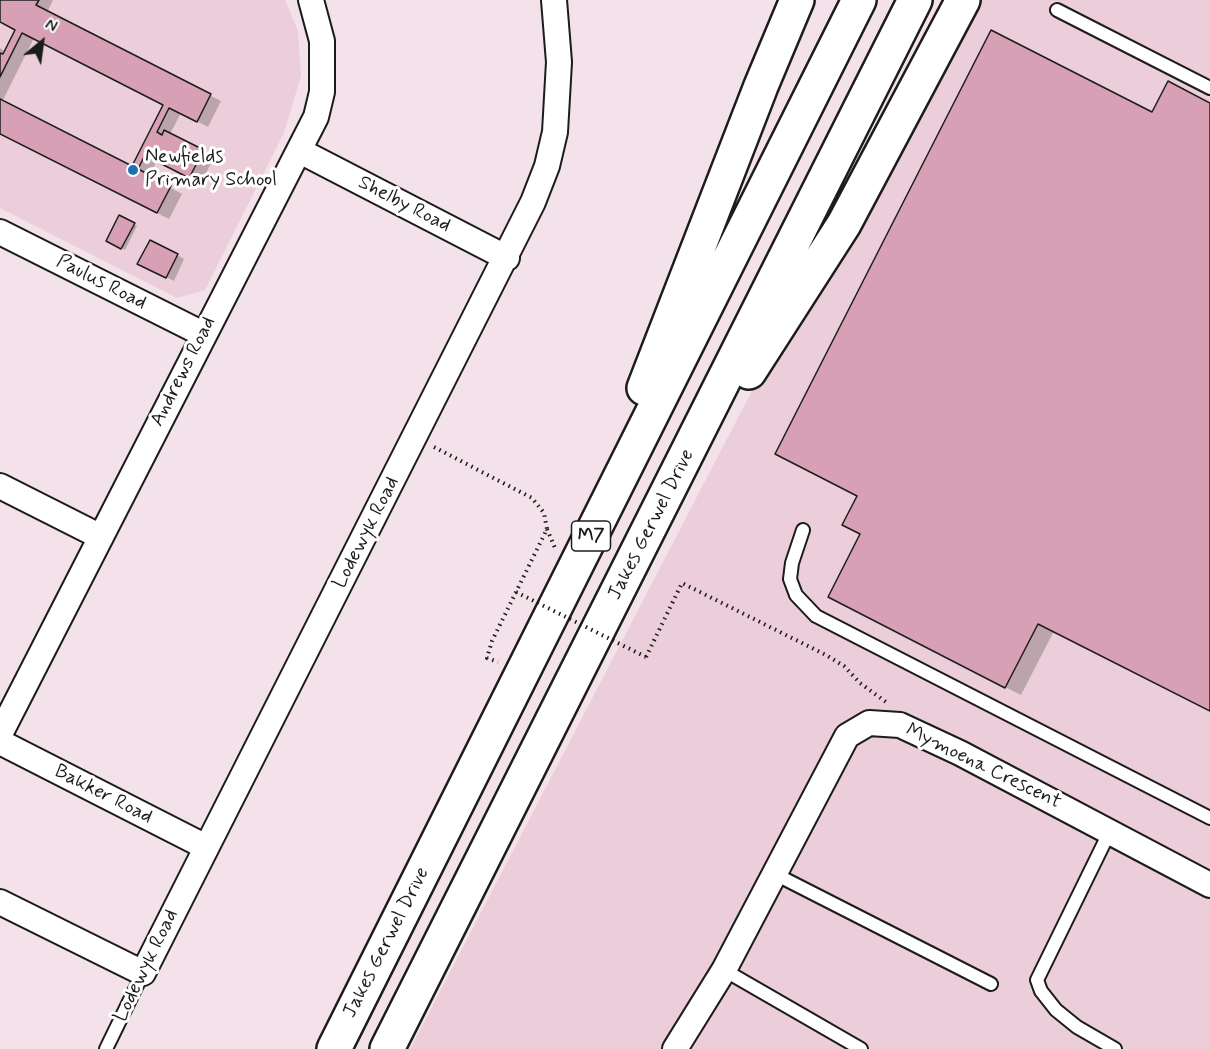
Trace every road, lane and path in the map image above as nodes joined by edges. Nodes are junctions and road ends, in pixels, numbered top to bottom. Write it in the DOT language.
graph roads {
  1 [pos="311,0"];
  2 [pos="554,0"];
  3 [pos="797,0"];
  4 [pos="915,0"];
  5 [pos="963,0"];
  6 [pos="1057,10"];
  7 [pos="854,11"];
  8 [pos="1210,88"];
  9 [pos="300,152"];
  10 [pos="0,232"];
  11 [pos="507,258"];
  12 [pos="203,334"];
  13 [pos="415,438"];
  14 [pos="0,486"];
  15 [pos="659,512"];
  16 [pos="803,530"];
  17 [pos="101,537"];
  18 [pos="564,591"];
  19 [pos="516,592"];
  20 [pos="492,641"];
  21 [pos="894,707"];
  22 [pos="0,734"];
  23 [pos="0,742"];
  24 [pos="1210,818"];
  25 [pos="1110,831"];
  26 [pos="206,847"];
  27 [pos="773,873"];
  28 [pos="1210,885"];
  29 [pos="0,902"];
  30 [pos="724,970"];
  31 [pos="143,973"];
  32 [pos="991,984"];
  33 [pos="106,1048"];
  34 [pos="334,1049"];
  35 [pos="387,1049"];
  36 [pos="675,1049"];
  37 [pos="861,1049"];
  38 [pos="1115,1049"];
  1 -- 9 [label="street, Andrews Road"];
  2 -- 11 [label="street, Lodewyk Road"];
  3 -- 18 [label="highway"];
  4 -- 15 [label="highway, Jakes Gerwel Drive / M7"];
  5 -- 15 [label="highway"];
  6 -- 8 [label="lane"];
  7 -- 18 [label="highway, Jakes Gerwel Drive / M7"];
  9 -- 11 [label="street, Shelby Road"];
  9 -- 12 [label="street, Andrews Road"];
  10 -- 12 [label="street, Paulus Road"];
  11 -- 13 [label="street, Lodewyk Road"];
  12 -- 17 [label="street, Andrews Road"];
  13 -- 19 [label="path"];
  13 -- 26 [label="street, Lodewyk Road"];
  14 -- 17 [label="street"];
  15 -- 35 [label="highway, Jakes Gerwel Drive / M7"];
  16 -- 24 [label="lane"];
  17 -- 22 [label="street, Andrews Road"];
  18 -- 34 [label="highway, Jakes Gerwel Drive / M7"];
  19 -- 20 [label="path"];
  19 -- 21 [label="path, bridge"];
  23 -- 26 [label="street, Bakker Road"];
  25 -- 27 [label="street, Mymoena Crescent"];
  25 -- 28 [label="street, Mymoena Crescent"];
  25 -- 38 [label="lane"];
  26 -- 31 [label="street, Lodewyk Road"];
  27 -- 30 [label="street, Mymoena Crescent"];
  27 -- 32 [label="lane"];
  29 -- 31 [label="street"];
  30 -- 36 [label="street, Mymoena Crescent"];
  30 -- 37 [label="lane"];
  31 -- 33 [label="lane, Lodewyk Road"];
}
